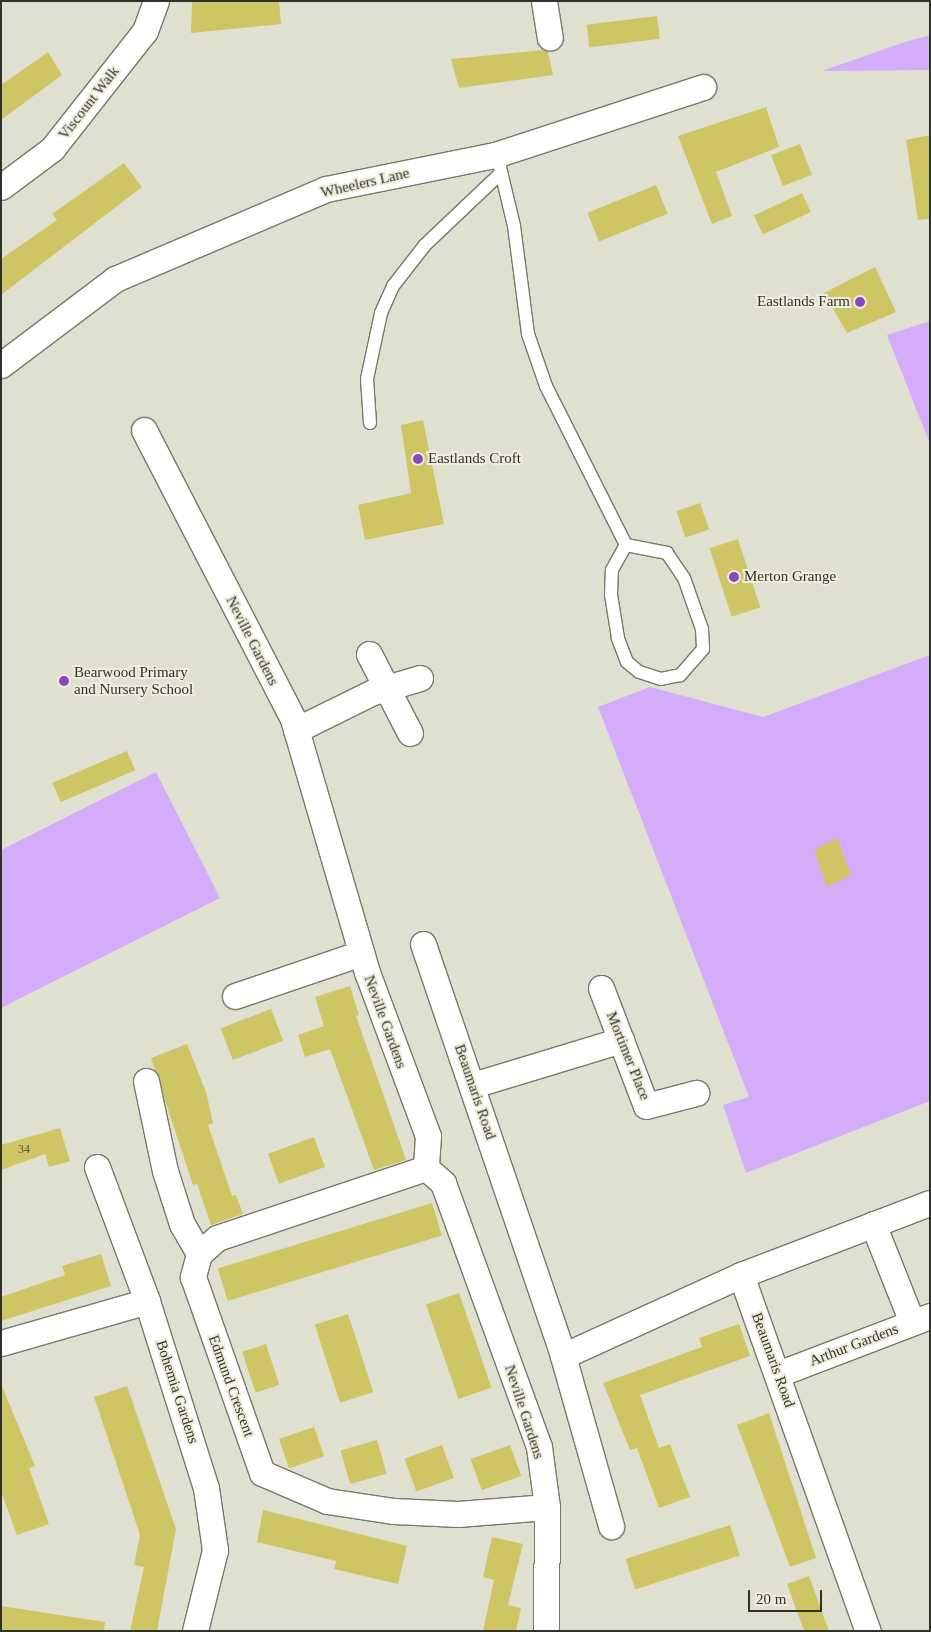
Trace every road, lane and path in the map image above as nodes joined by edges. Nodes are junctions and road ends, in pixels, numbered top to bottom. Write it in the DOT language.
graph roads {
  1 [pos="156,1"];
  2 [pos="544,1"];
  3 [pos="550,38"];
  4 [pos="703,87"];
  5 [pos="499,164"];
  6 [pos="1,188"];
  7 [pos="1,365"];
  8 [pos="370,423"];
  9 [pos="144,430"];
  10 [pos="626,545"];
  11 [pos="369,654"];
  12 [pos="420,678"];
  13 [pos="385,688"];
  14 [pos="296,730"];
  15 [pos="410,733"];
  16 [pos="423,944"];
  17 [pos="361,953"];
  18 [pos="601,988"];
  19 [pos="235,996"];
  20 [pos="621,1040"];
  21 [pos="146,1081"];
  22 [pos="473,1085"];
  23 [pos="696,1093"];
  24 [pos="97,1167"];
  25 [pos="426,1168"];
  26 [pos="930,1202"];
  27 [pos="873,1224"];
  28 [pos="198,1254"];
  29 [pos="741,1275"];
  30 [pos="147,1301"];
  31 [pos="921,1319"];
  32 [pos="1,1343"];
  33 [pos="563,1356"];
  34 [pos="778,1374"];
  35 [pos="547,1507"];
  36 [pos="611,1526"];
  37 [pos="196,1631"];
  38 [pos="546,1631"];
  39 [pos="868,1631"];
  1 -- 6 [label="street, Viscount Walk"];
  2 -- 3 [label="street"];
  4 -- 5 [label="street, Wheelers Lane"];
  5 -- 7 [label="street, Wheelers Lane"];
  5 -- 8 [label="lane"];
  5 -- 10 [label="lane"];
  9 -- 14 [label="street, Neville Gardens"];
  10 -- 10 [label="lane"];
  11 -- 13 [label="street"];
  12 -- 13 [label="street"];
  13 -- 14 [label="street"];
  13 -- 15 [label="street"];
  14 -- 17 [label="street, Neville Gardens"];
  16 -- 22 [label="street, Beaumaris Road"];
  17 -- 19 [label="street"];
  17 -- 25 [label="street, Neville Gardens"];
  18 -- 20 [label="street, Mortimer Place"];
  20 -- 22 [label="street"];
  20 -- 23 [label="street, Mortimer Place"];
  21 -- 28 [label="street"];
  22 -- 33 [label="street, Beaumaris Road"];
  24 -- 30 [label="street, Bohemia Gardens"];
  25 -- 28 [label="street"];
  25 -- 35 [label="street, Neville Gardens"];
  26 -- 27 [label="street"];
  27 -- 29 [label="street"];
  27 -- 31 [label="street"];
  28 -- 35 [label="street, Edmund Crescent"];
  29 -- 33 [label="street"];
  29 -- 34 [label="street, Beaumaris Road"];
  30 -- 32 [label="street"];
  30 -- 37 [label="street, Bohemia Gardens"];
  31 -- 34 [label="street, Arthur Gardens"];
  33 -- 36 [label="street, Beaumaris Road"];
  34 -- 39 [label="street, Beaumaris Road"];
  35 -- 38 [label="street, Neville Gardens"];
}
